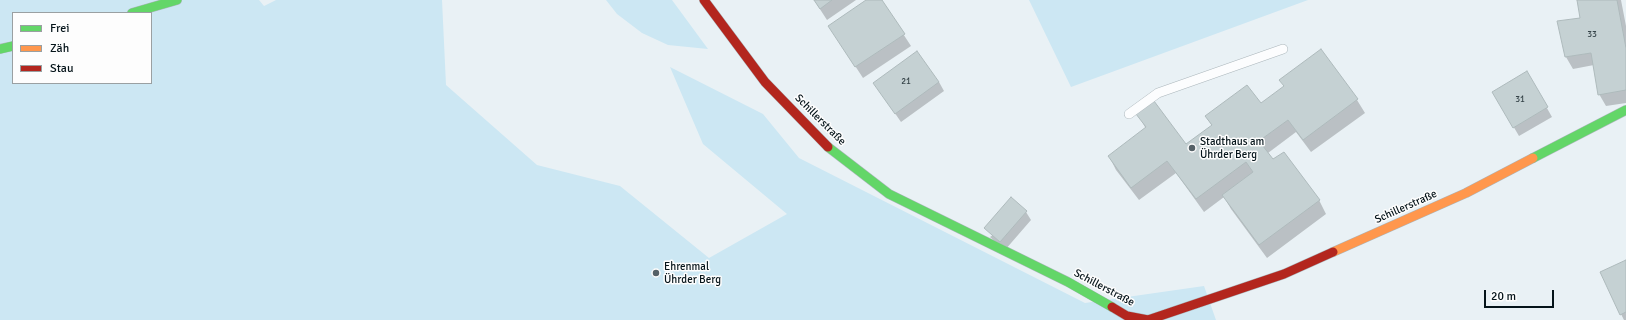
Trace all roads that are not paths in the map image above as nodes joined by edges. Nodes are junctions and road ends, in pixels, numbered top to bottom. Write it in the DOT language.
graph roads {
  1 [pos="177,0"];
  2 [pos="704,0"];
  3 [pos="135,12"];
  4 [pos="12,46"];
  5 [pos="0,49"];
  6 [pos="1283,49"];
  7 [pos="1626,110"];
  8 [pos="1129,114"];
  1 -- 3 [label="street"];
  2 -- 7 [label="street, Schillerstraße"];
  4 -- 5 [label="street"];
  6 -- 8 [label="lane"];
}
